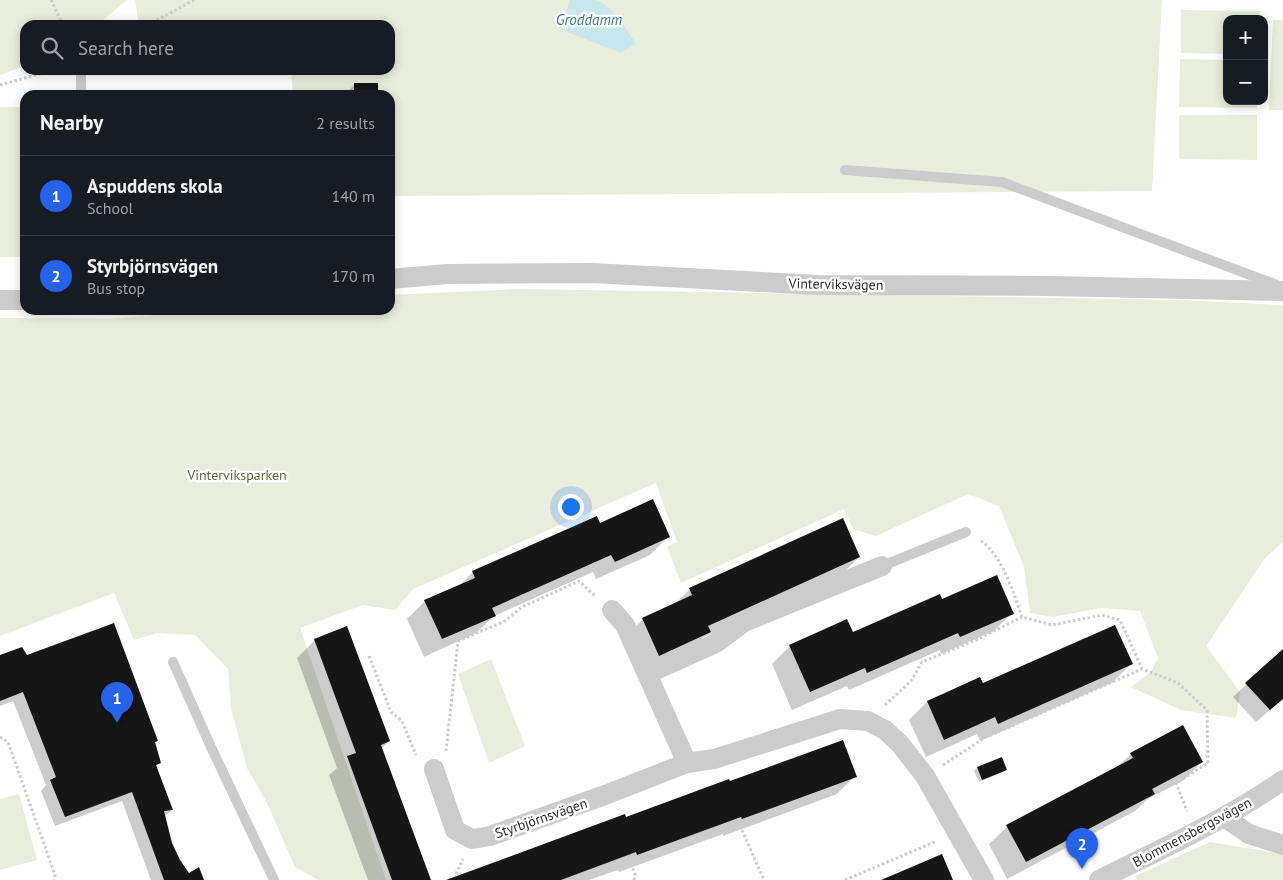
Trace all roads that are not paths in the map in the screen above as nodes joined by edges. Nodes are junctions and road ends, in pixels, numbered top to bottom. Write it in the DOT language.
graph roads {
  1 [pos="81,75"];
  2 [pos="81,90"];
  3 [pos="846,170"];
  4 [pos="395,279"];
  5 [pos="1283,289"];
  6 [pos="0,300"];
  7 [pos="20,300"];
  8 [pos="966,532"];
  9 [pos="882,566"];
  10 [pos="612,610"];
  11 [pos="173,662"];
  12 [pos="647,674"];
  13 [pos="687,763"];
  14 [pos="434,769"];
  15 [pos="1283,780"];
  16 [pos="1224,817"];
  17 [pos="1283,845"];
  18 [pos="274,880"];
  19 [pos="984,880"];
  20 [pos="1099,880"];
  1 -- 2 [label="lane"];
  3 -- 5 [label="lane"];
  4 -- 5 [label="street, Vinterviksvägen"];
  6 -- 7 [label="street"];
  8 -- 9 [label="lane"];
  9 -- 12 [label="street"];
  10 -- 12 [label="street"];
  11 -- 18 [label="lane"];
  12 -- 13 [label="street"];
  13 -- 14 [label="street, Styrbjörnsvägen"];
  13 -- 19 [label="street, Styrbjörnsvägen"];
  15 -- 16 [label="street, Blommensbergsvägen"];
  16 -- 17 [label="street"];
  16 -- 20 [label="street, Blommensbergsvägen"];
}
